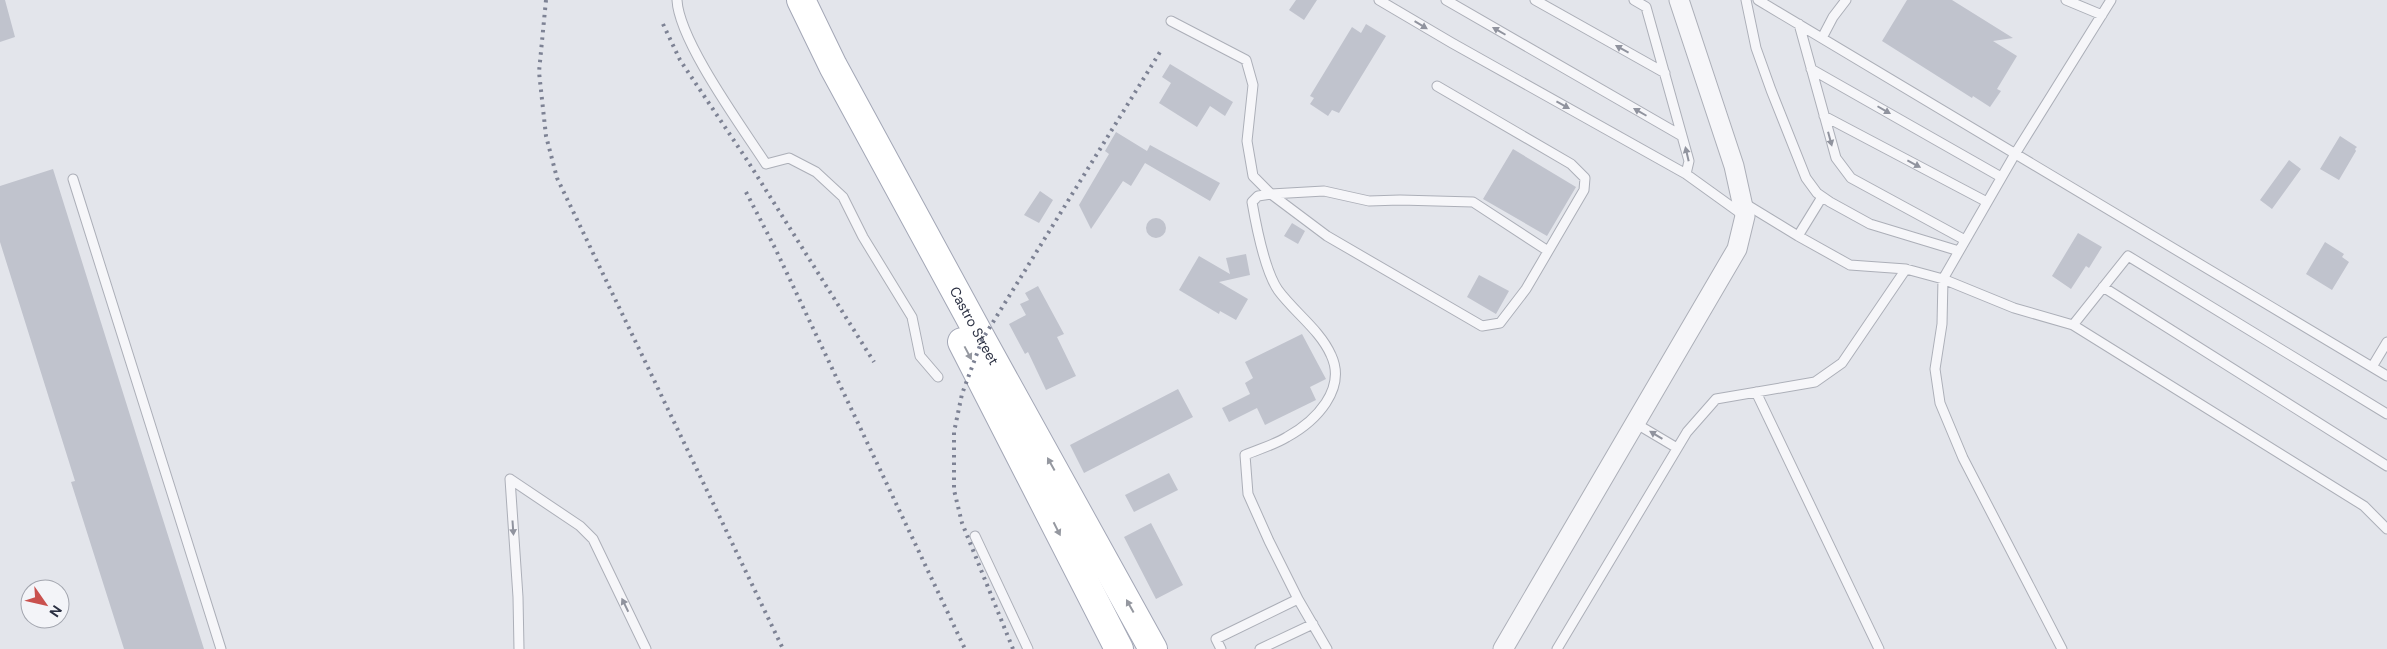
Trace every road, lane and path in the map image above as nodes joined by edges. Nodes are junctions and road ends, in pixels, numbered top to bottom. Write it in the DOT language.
graph roads {
  1 [pos="677,0"];
  2 [pos="782,0"];
  3 [pos="801,0"];
  4 [pos="1380,0"];
  5 [pos="1446,0"];
  6 [pos="1535,0"];
  7 [pos="1634,0"];
  8 [pos="1679,0"];
  9 [pos="1746,0"];
  10 [pos="1758,0"];
  11 [pos="1846,0"];
  12 [pos="2066,0"];
  13 [pos="2111,0"];
  14 [pos="2102,15"];
  15 [pos="1171,21"];
  16 [pos="1799,24"];
  17 [pos="1822,38"];
  18 [pos="1811,69"];
  19 [pos="1665,73"];
  20 [pos="1437,86"];
  21 [pos="1824,116"];
  22 [pos="1682,136"];
  23 [pos="2014,154"];
  24 [pos="1686,174"];
  25 [pos="2001,177"];
  26 [pos="73,179"];
  27 [pos="1271,194"];
  28 [pos="1822,196"];
  29 [pos="1987,202"];
  30 [pos="1743,209"];
  31 [pos="1798,236"];
  32 [pos="1965,240"];
  33 [pos="1548,251"];
  34 [pos="1959,251"];
  35 [pos="1906,269"];
  36 [pos="1943,279"];
  37 [pos="2103,287"];
  38 [pos="2073,325"];
  39 [pos="2387,342"];
  40 [pos="2372,368"];
  41 [pos="2387,376"];
  42 [pos="938,377"];
  43 [pos="1756,392"];
  44 [pos="2387,414"];
  45 [pos="1636,422"];
  46 [pos="1677,448"];
  47 [pos="2387,466"];
  48 [pos="2387,529"];
  49 [pos="975,536"];
  50 [pos="1298,599"];
  51 [pos="1313,624"];
  52 [pos="221,649"];
  53 [pos="519,649"];
  54 [pos="646,649"];
  55 [pos="1028,649"];
  56 [pos="1119,649"];
  57 [pos="1153,649"];
  58 [pos="1221,649"];
  59 [pos="1260,649"];
  60 [pos="1327,649"];
  61 [pos="1503,649"];
  62 [pos="1557,649"];
  63 [pos="1879,649"];
  64 [pos="2062,649"];
  1 -- 42 [label="lane"];
  2 -- 56 [label="main road, Castro Street, one-way"];
  57 -- 3 [label="main road, Castro Street, one-way"];
  4 -- 24 [label="lane, one-way"];
  22 -- 5 [label="lane, one-way"];
  19 -- 6 [label="lane, one-way"];
  7 -- 19 [label="lane"];
  8 -- 30 [label="street"];
  9 -- 28 [label="lane"];
  10 -- 16 [label="lane"];
  11 -- 17 [label="lane"];
  12 -- 14 [label="lane"];
  13 -- 14 [label="lane"];
  14 -- 23 [label="lane"];
  15 -- 27 [label="lane"];
  16 -- 17 [label="lane"];
  16 -- 18 [label="lane"];
  17 -- 23 [label="lane"];
  18 -- 21 [label="lane"];
  18 -- 25 [label="lane, one-way"];
  19 -- 22 [label="lane"];
  20 -- 33 [label="lane"];
  21 -- 29 [label="lane, one-way"];
  21 -- 32 [label="lane, one-way"];
  24 -- 22 [label="lane, one-way"];
  23 -- 25 [label="lane"];
  23 -- 40 [label="lane"];
  24 -- 30 [label="lane"];
  25 -- 29 [label="lane"];
  26 -- 52 [label="lane"];
  27 -- 33 [label="lane"];
  27 -- 33 [label="lane"];
  27 -- 50 [label="lane"];
  28 -- 31 [label="lane"];
  28 -- 34 [label="lane"];
  29 -- 32 [label="lane"];
  30 -- 31 [label="lane"];
  30 -- 45 [label="street"];
  31 -- 35 [label="lane"];
  32 -- 34 [label="lane"];
  34 -- 36 [label="lane"];
  35 -- 36 [label="lane"];
  35 -- 43 [label="lane"];
  36 -- 38 [label="lane"];
  36 -- 64 [label="lane"];
  37 -- 38 [label="lane"];
  37 -- 44 [label="lane"];
  37 -- 47 [label="lane"];
  38 -- 48 [label="lane"];
  39 -- 40 [label="lane"];
  40 -- 41 [label="lane"];
  43 -- 46 [label="lane"];
  43 -- 63 [label="lane"];
  46 -- 45 [label="lane, one-way"];
  45 -- 61 [label="street"];
  46 -- 62 [label="lane"];
  49 -- 55 [label="lane"];
  50 -- 51 [label="lane"];
  50 -- 58 [label="lane"];
  51 -- 59 [label="lane"];
  51 -- 60 [label="lane"];
  54 -- 53 [label="lane, one-way"];
}
